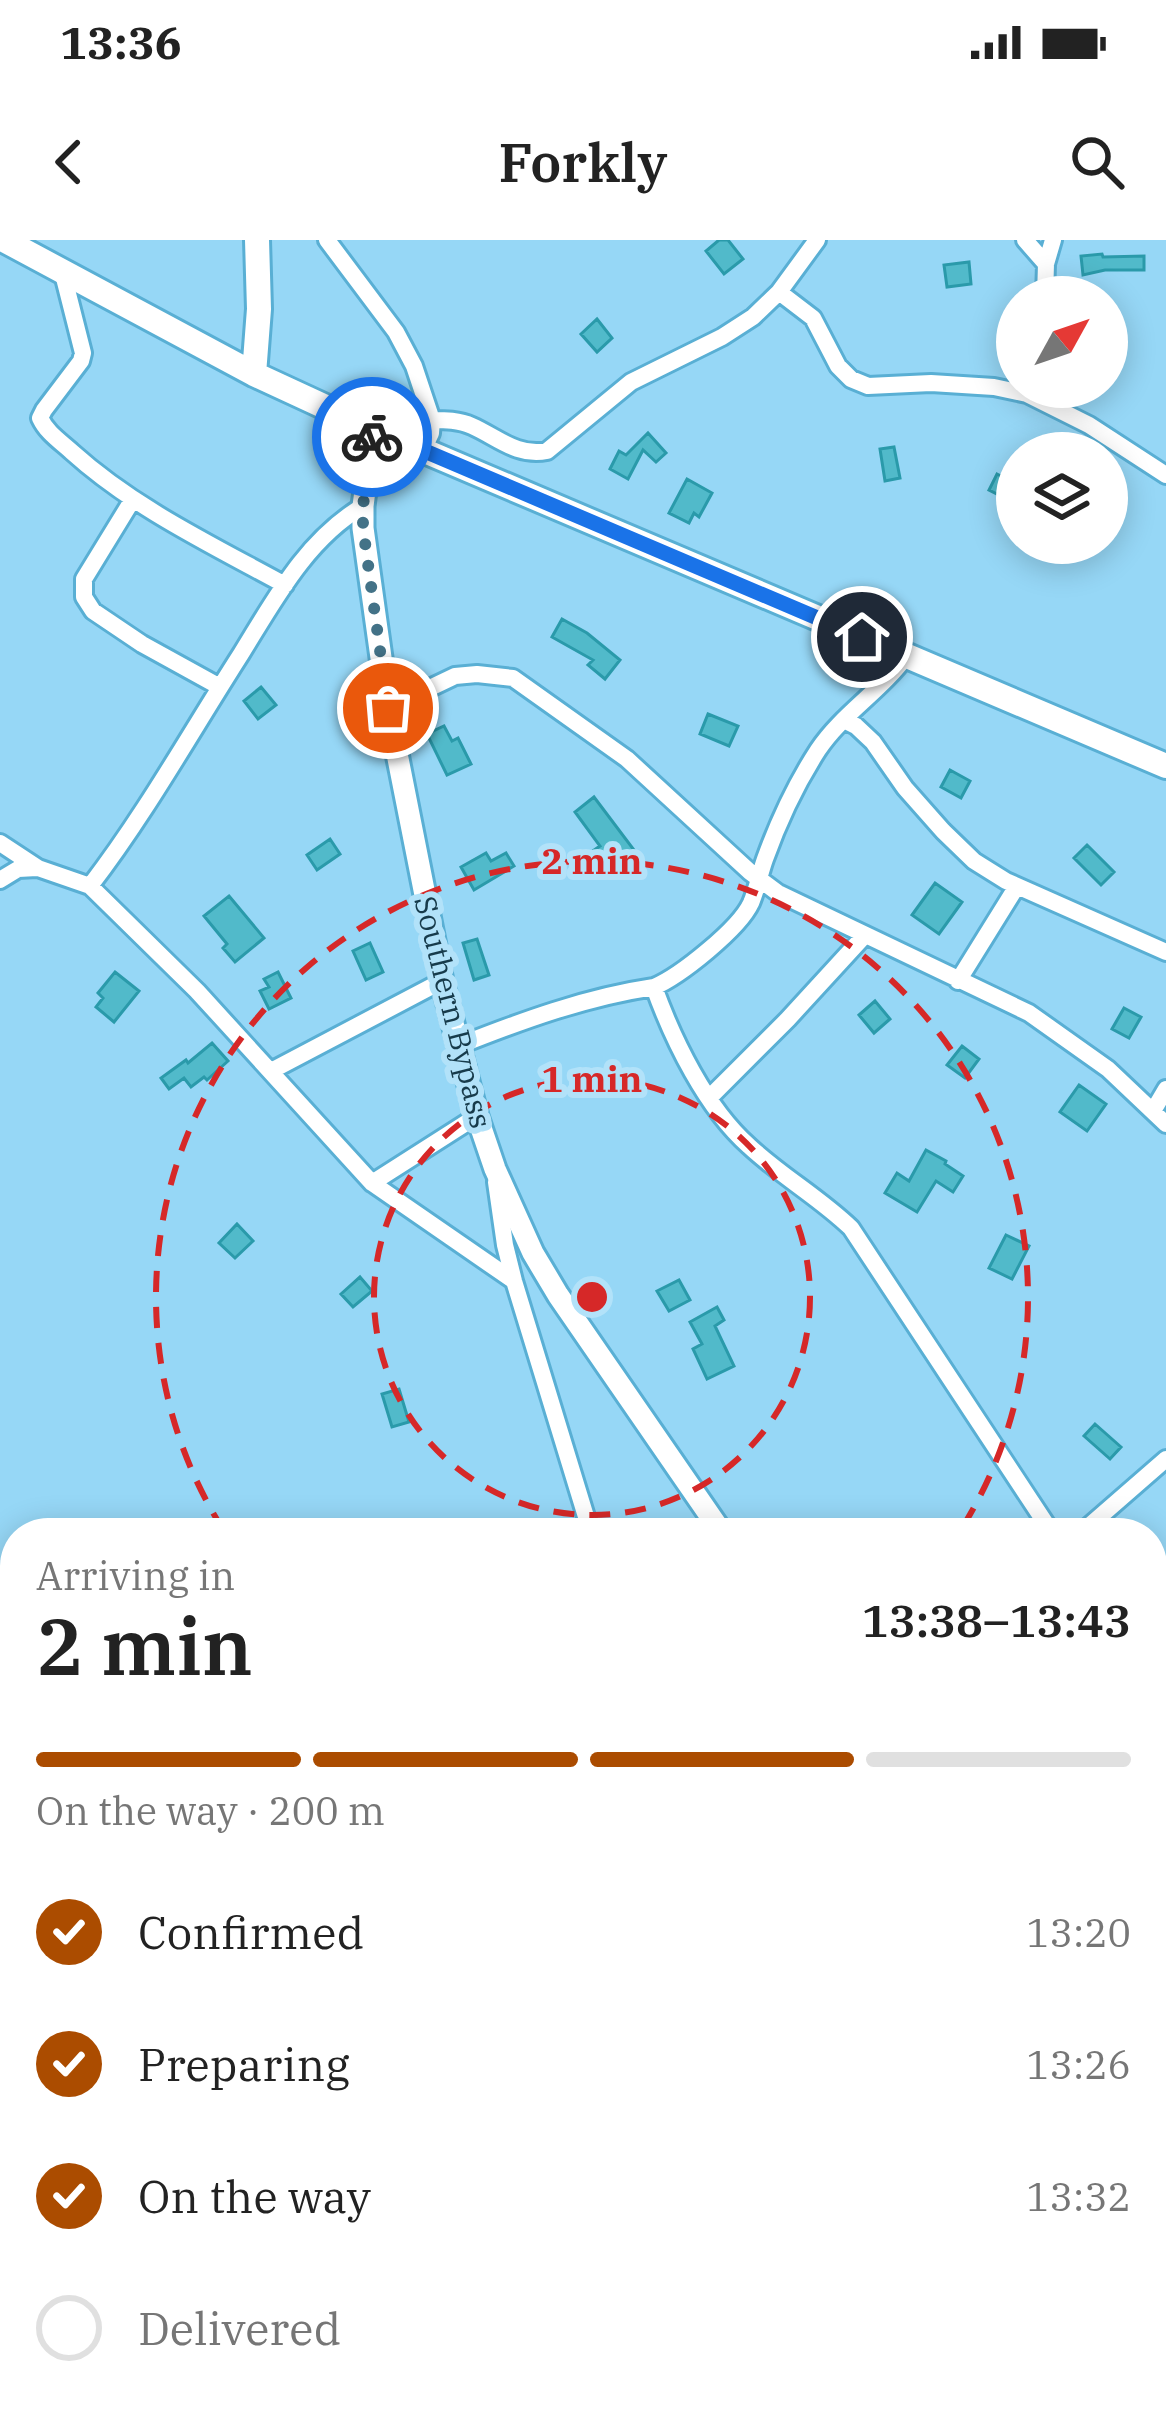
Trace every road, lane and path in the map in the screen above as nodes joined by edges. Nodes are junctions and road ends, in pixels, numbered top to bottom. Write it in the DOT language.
graph roads {
  1 [pos="4,240"];
  2 [pos="257,240"];
  3 [pos="328,240"];
  4 [pos="817,240"];
  5 [pos="1025,240"];
  6 [pos="1053,240"];
  7 [pos="1046,263"];
  8 [pos="63,274"];
  9 [pos="1046,276"];
  10 [pos="778,292"];
  11 [pos="254,374"];
  12 [pos="996,387"];
  13 [pos="1060,408"];
  14 [pos="431,419"];
  15 [pos="373,429"];
  16 [pos="423,450"];
  17 [pos="1166,475"];
  18 [pos="133,500"];
  19 [pos="363,506"];
  20 [pos="285,585"];
  21 [pos="907,656"];
  22 [pos="220,687"];
  23 [pos="388,708"];
  24 [pos="844,720"];
  25 [pos="1166,766"];
  26 [pos="0,843"];
  27 [pos="38,868"];
  28 [pos="758,878"];
  29 [pos="0,880"];
  30 [pos="90,886"];
  31 [pos="1017,886"];
  32 [pos="865,935"];
  33 [pos="1166,952"];
  34 [pos="442,981"];
  35 [pos="958,981"];
  36 [pos="654,987"];
  37 [pos="458,1046"];
  38 [pos="271,1071"];
  39 [pos="1166,1089"];
  40 [pos="709,1099"];
  41 [pos="477,1116"];
  42 [pos="1160,1118"];
  43 [pos="495,1169"];
  44 [pos="372,1183"];
  45 [pos="514,1281"];
  46 [pos="1166,1460"];
  47 [pos="586,1518"];
  48 [pos="712,1518"];
  49 [pos="1042,1518"];
  50 [pos="1099,1518"];
  1 -- 8 [label="main road"];
  2 -- 11 [label="main road"];
  3 -- 14 [label="street"];
  4 -- 10 [label="street"];
  5 -- 7 [label="street"];
  6 -- 7 [label="street"];
  7 -- 9 [label="street"];
  8 -- 11 [label="main road"];
  8 -- 18 [label="street"];
  10 -- 12 [label="street"];
  10 -- 14 [label="street"];
  11 -- 15 [label="main road"];
  13 -- 17 [label="street"];
  14 -- 16 [label="street"];
  15 -- 16 [label="main road"];
  15 -- 19 [label="street, Southern Bypass"];
  16 -- 21 [label="main road"];
  18 -- 20 [label="street"];
  18 -- 22 [label="street"];
  19 -- 20 [label="street"];
  19 -- 23 [label="street, Southern Bypass"];
  20 -- 22 [label="street"];
  21 -- 24 [label="street"];
  21 -- 25 [label="main road"];
  22 -- 30 [label="street"];
  23 -- 28 [label="street"];
  23 -- 34 [label="street, Southern Bypass"];
  24 -- 28 [label="street"];
  24 -- 31 [label="street"];
  26 -- 27 [label="street"];
  27 -- 29 [label="street"];
  27 -- 30 [label="street"];
  28 -- 32 [label="street"];
  28 -- 36 [label="street"];
  30 -- 38 [label="street"];
  31 -- 33 [label="street"];
  31 -- 35 [label="street"];
  32 -- 35 [label="street"];
  32 -- 40 [label="street"];
  34 -- 37 [label="street, Southern Bypass"];
  34 -- 38 [label="street"];
  35 -- 42 [label="street"];
  36 -- 37 [label="street"];
  36 -- 40 [label="street"];
  37 -- 41 [label="street, Southern Bypass"];
  38 -- 44 [label="street"];
  39 -- 42 [label="street"];
  40 -- 49 [label="street"];
  41 -- 43 [label="street, Southern Bypass"];
  41 -- 44 [label="street"];
  43 -- 45 [label="street"];
  43 -- 48 [label="street, Southern Bypass"];
  44 -- 45 [label="street"];
  45 -- 47 [label="street"];
  46 -- 50 [label="street"];
}
